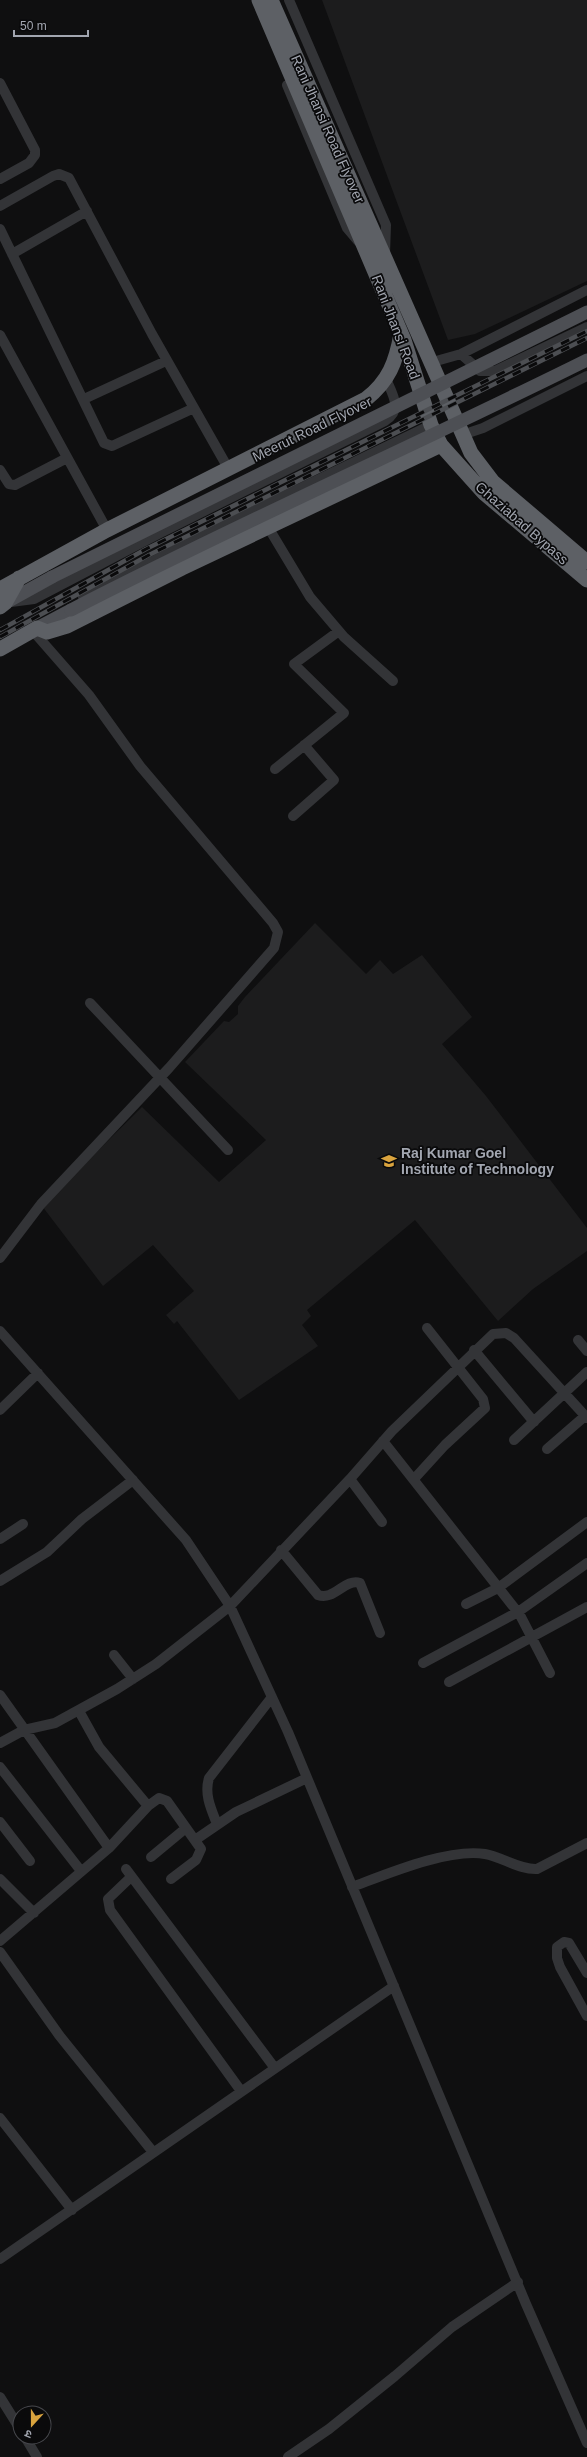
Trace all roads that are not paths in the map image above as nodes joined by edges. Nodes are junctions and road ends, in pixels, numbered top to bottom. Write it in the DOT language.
graph roads {
  1 [pos="252,0"];
  2 [pos="259,0"];
  3 [pos="271,0"];
  4 [pos="289,0"];
  5 [pos="0,83"];
  6 [pos="0,179"];
  7 [pos="0,206"];
  8 [pos="87,211"];
  9 [pos="0,229"];
  10 [pos="366,252"];
  11 [pos="12,254"];
  12 [pos="385,258"];
  13 [pos="587,290"];
  14 [pos="587,312"];
  15 [pos="587,327"];
  16 [pos="401,334"];
  17 [pos="0,336"];
  18 [pos="461,354"];
  19 [pos="587,360"];
  20 [pos="166,361"];
  21 [pos="429,363"];
  22 [pos="587,376"];
  23 [pos="386,379"];
  24 [pos="84,399"];
  25 [pos="194,408"];
  26 [pos="431,425"];
  27 [pos="462,435"];
  28 [pos="396,442"];
  29 [pos="441,445"];
  30 [pos="67,458"];
  31 [pos="409,462"];
  32 [pos="228,468"];
  33 [pos="0,470"];
  34 [pos="268,527"];
  35 [pos="107,530"];
  36 [pos="587,562"];
  37 [pos="587,580"];
  38 [pos="2,600"];
  39 [pos="35,630"];
  40 [pos="339,631"];
  41 [pos="0,649"];
  42 [pos="393,681"];
  43 [pos="304,745"];
  44 [pos="275,769"];
  45 [pos="293,816"];
  46 [pos="90,1003"];
  47 [pos="160,1078"];
  48 [pos="228,1150"];
  49 [pos="0,1258"];
  50 [pos="427,1328"];
  51 [pos="0,1331"];
  52 [pos="578,1340"];
  53 [pos="474,1350"];
  54 [pos="587,1351"];
  55 [pos="458,1367"];
  56 [pos="587,1372"];
  57 [pos="38,1373"];
  58 [pos="565,1394"];
  59 [pos="0,1410"];
  60 [pos="586,1417"];
  61 [pos="534,1422"];
  62 [pos="514,1440"];
  63 [pos="384,1441"];
  64 [pos="546,1448"];
  65 [pos="350,1479"];
  66 [pos="414,1479"];
  67 [pos="133,1480"];
  68 [pos="382,1522"];
  69 [pos="587,1522"];
  70 [pos="23,1524"];
  71 [pos="0,1540"];
  72 [pos="281,1550"];
  73 [pos="587,1563"];
  74 [pos="0,1581"];
  75 [pos="498,1588"];
  76 [pos="466,1604"];
  77 [pos="230,1606"];
  78 [pos="587,1607"];
  79 [pos="518,1612"];
  80 [pos="380,1633"];
  81 [pos="532,1638"];
  82 [pos="114,1655"];
  83 [pos="423,1663"];
  84 [pos="550,1673"];
  85 [pos="133,1679"];
  86 [pos="449,1682"];
  87 [pos="0,1695"];
  88 [pos="272,1698"];
  89 [pos="79,1711"];
  90 [pos="24,1730"];
  91 [pos="0,1743"];
  92 [pos="0,1767"];
  93 [pos="307,1778"];
  94 [pos="148,1806"];
  95 [pos="0,1822"];
  96 [pos="217,1824"];
  97 [pos="186,1828"];
  98 [pos="195,1840"];
  99 [pos="587,1843"];
  100 [pos="109,1848"];
  101 [pos="151,1857"];
  102 [pos="30,1861"];
  103 [pos="81,1871"];
  104 [pos="0,1879"];
  105 [pos="171,1879"];
  106 [pos="352,1887"];
  107 [pos="34,1913"];
  108 [pos="0,1942"];
  109 [pos="0,1952"];
  110 [pos="587,1973"];
  111 [pos="394,1986"];
  112 [pos="587,2016"];
  113 [pos="274,2067"];
  114 [pos="241,2091"];
  115 [pos="0,2118"];
  116 [pos="153,2152"];
  117 [pos="72,2210"];
  118 [pos="0,2259"];
  119 [pos="518,2282"];
  120 [pos="0,2396"];
  121 [pos="12,2416"];
  122 [pos="587,2443"];
  123 [pos="30,2445"];
  124 [pos="37,2457"];
  125 [pos="288,2457"];
  1 -- 10 [label="street"];
  2 -- 10 [label="highway, Rani Jhansi Road Flyover"];
  3 -- 12 [label="highway, Rani Jhansi Road Flyover"];
  4 -- 12 [label="street"];
  5 -- 6 [label="street"];
  7 -- 8 [label="street"];
  8 -- 11 [label="street"];
  8 -- 20 [label="street"];
  9 -- 11 [label="street"];
  10 -- 16 [label="highway, Rani Jhansi Road"];
  11 -- 24 [label="street"];
  12 -- 21 [label="highway, Rani Jhansi Road Flyover"];
  13 -- 18 [label="street"];
  14 -- 38 [label="main road, Meerut Road Flyover, bridge"];
  15 -- 18 [label="street"];
  16 -- 23 [label="highway"];
  16 -- 26 [label="highway, Rani Jhansi Road"];
  17 -- 30 [label="street"];
  18 -- 21 [label="street"];
  19 -- 39 [label="main road, bridge"];
  20 -- 24 [label="street"];
  20 -- 25 [label="street"];
  21 -- 27 [label="highway, Ghaziabad Bypass"];
  22 -- 27 [label="street"];
  23 -- 32 [label="highway"];
  23 -- 38 [label="street"];
  24 -- 25 [label="street"];
  25 -- 32 [label="street"];
  26 -- 28 [label="street"];
  26 -- 29 [label="highway, Ghaziabad Bypass"];
  27 -- 36 [label="highway, Ghaziabad Bypass"];
  28 -- 31 [label="highway"];
  28 -- 39 [label="street"];
  29 -- 31 [label="highway"];
  29 -- 37 [label="highway, Ghaziabad Bypass"];
  30 -- 33 [label="street"];
  30 -- 35 [label="street"];
  31 -- 34 [label="highway"];
  32 -- 35 [label="highway"];
  34 -- 39 [label="highway"];
  34 -- 40 [label="street"];
  35 -- 38 [label="highway"];
  39 -- 41 [label="highway"];
  39 -- 47 [label="street"];
  40 -- 42 [label="street"];
  40 -- 43 [label="street"];
  43 -- 44 [label="street"];
  43 -- 45 [label="street"];
  46 -- 47 [label="street"];
  47 -- 48 [label="street"];
  47 -- 49 [label="street"];
  50 -- 55 [label="street"];
  51 -- 57 [label="street"];
  52 -- 54 [label="street"];
  53 -- 55 [label="street"];
  53 -- 58 [label="street"];
  53 -- 61 [label="street"];
  55 -- 63 [label="street"];
  55 -- 66 [label="street"];
  56 -- 58 [label="street"];
  57 -- 59 [label="street"];
  57 -- 67 [label="street"];
  58 -- 60 [label="street"];
  58 -- 61 [label="street"];
  60 -- 64 [label="street"];
  61 -- 62 [label="street"];
  63 -- 65 [label="street"];
  63 -- 66 [label="street"];
  65 -- 68 [label="street"];
  65 -- 72 [label="street"];
  66 -- 75 [label="street"];
  67 -- 74 [label="street"];
  67 -- 77 [label="street"];
  69 -- 75 [label="street"];
  70 -- 71 [label="street"];
  72 -- 77 [label="street"];
  72 -- 80 [label="street"];
  73 -- 79 [label="street"];
  75 -- 76 [label="street"];
  75 -- 79 [label="street"];
  77 -- 85 [label="street"];
  77 -- 88 [label="street"];
  78 -- 81 [label="street"];
  79 -- 81 [label="street"];
  79 -- 83 [label="street"];
  81 -- 84 [label="street"];
  81 -- 86 [label="street"];
  82 -- 85 [label="street"];
  85 -- 89 [label="street"];
  87 -- 90 [label="street"];
  88 -- 93 [label="street"];
  88 -- 96 [label="street"];
  89 -- 90 [label="street"];
  89 -- 94 [label="street"];
  90 -- 91 [label="street"];
  90 -- 100 [label="street"];
  92 -- 103 [label="street"];
  93 -- 96 [label="street"];
  93 -- 106 [label="street"];
  94 -- 97 [label="street"];
  94 -- 100 [label="street"];
  95 -- 102 [label="street"];
  96 -- 98 [label="street"];
  97 -- 98 [label="street"];
  97 -- 101 [label="street"];
  98 -- 105 [label="street"];
  99 -- 106 [label="street"];
  100 -- 103 [label="street"];
  103 -- 107 [label="street"];
  104 -- 107 [label="street"];
  106 -- 111 [label="street"];
  107 -- 108 [label="street"];
  109 -- 116 [label="street"];
  110 -- 112 [label="street"];
  111 -- 113 [label="street"];
  111 -- 119 [label="street"];
  113 -- 114 [label="street"];
  113 -- 114 [label="street"];
  114 -- 116 [label="street"];
  115 -- 117 [label="street"];
  116 -- 117 [label="street"];
  117 -- 118 [label="street"];
  119 -- 122 [label="street"];
  119 -- 125 [label="street"];
  120 -- 121 [label="street"];
  123 -- 124 [label="street"];
}
